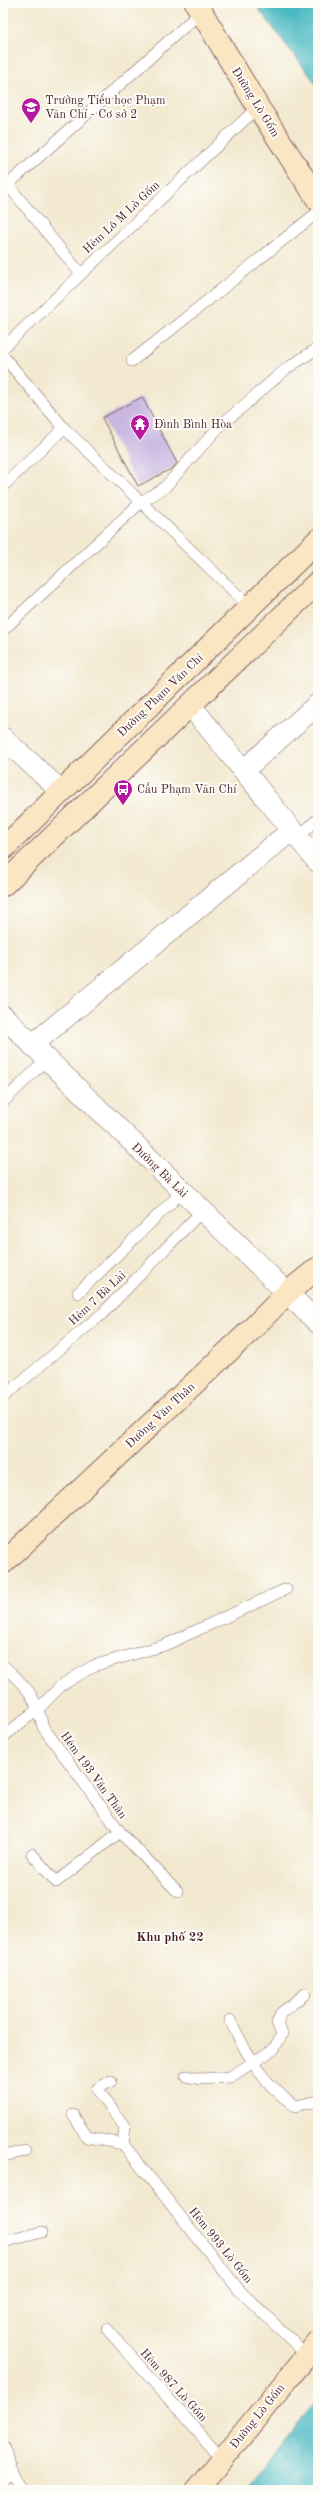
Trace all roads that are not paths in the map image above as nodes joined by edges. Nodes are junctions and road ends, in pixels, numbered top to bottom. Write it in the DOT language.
graph roads {
  1 [pos="199,7"];
  2 [pos="258,107"];
  3 [pos="6,187"];
  4 [pos="318,200"];
  5 [pos="318,212"];
  6 [pos="80,273"];
  7 [pos="3,348"];
  8 [pos="318,348"];
  9 [pos="3,356"];
  10 [pos="132,361"];
  11 [pos="64,428"];
  12 [pos="3,486"];
  13 [pos="140,503"];
  14 [pos="318,540"];
  15 [pos="318,582"];
  16 [pos="250,607"];
  17 [pos="3,630"];
  18 [pos="318,704"];
  19 [pos="191,706"];
  20 [pos="3,738"];
  21 [pos="244,770"];
  22 [pos="61,791"];
  23 [pos="318,819"];
  24 [pos="295,833"];
  25 [pos="3,850"];
  26 [pos="318,862"];
  27 [pos="3,885"];
  28 [pos="3,1016"];
  29 [pos="39,1052"];
  30 [pos="3,1102"];
  31 [pos="182,1192"];
  32 [pos="202,1211"];
  33 [pos="318,1268"];
  34 [pos="78,1293"];
  35 [pos="287,1293"];
  36 [pos="318,1323"];
  37 [pos="3,1397"];
  38 [pos="3,1563"];
  39 [pos="286,1589"];
  40 [pos="3,1665"];
  41 [pos="39,1708"];
  42 [pos="3,1737"];
  43 [pos="120,1832"];
  44 [pos="32,1854"];
  45 [pos="178,1892"];
  46 [pos="305,1994"];
  47 [pos="230,2020"];
  48 [pos="251,2062"];
  49 [pos="186,2076"];
  50 [pos="111,2081"];
  51 [pos="318,2102"];
  52 [pos="73,2115"];
  53 [pos="123,2144"];
  54 [pos="25,2151"];
  55 [pos="3,2156"];
  56 [pos="42,2232"];
  57 [pos="3,2242"];
  58 [pos="107,2329"];
  59 [pos="313,2348"];
  60 [pos="3,2447"];
  61 [pos="222,2459"];
  62 [pos="8,2475"];
  63 [pos="22,2490"];
  64 [pos="197,2490"];
  1 -- 2 [label="main road, Đường Lò Gốm"];
  1 -- 3 [label="lane"];
  2 -- 4 [label="main road, Đường Lò Gốm"];
  2 -- 6 [label="lane, Hẻm Lô M Lò Gốm"];
  3 -- 6 [label="lane"];
  5 -- 10 [label="lane"];
  6 -- 7 [label="lane, Hẻm Lô M Lò Gốm"];
  8 -- 13 [label="lane"];
  9 -- 11 [label="lane"];
  11 -- 12 [label="lane"];
  11 -- 13 [label="lane"];
  13 -- 16 [label="lane"];
  13 -- 17 [label="lane"];
  14 -- 16 [label="main road, Đường Phạm Văn Chí"];
  15 -- 19 [label="main road"];
  16 -- 22 [label="main road, Đường Phạm Văn Chí"];
  18 -- 21 [label="street"];
  19 -- 21 [label="street"];
  19 -- 27 [label="main road"];
  20 -- 22 [label="street"];
  21 -- 24 [label="street"];
  22 -- 25 [label="main road, Đường Phạm Văn Chí"];
  23 -- 24 [label="lane"];
  24 -- 26 [label="street"];
  24 -- 29 [label="street"];
  28 -- 29 [label="street, Đường Bà Lài"];
  29 -- 30 [label="lane"];
  29 -- 31 [label="street, Đường Bà Lài"];
  31 -- 32 [label="street, Đường Bà Lài"];
  31 -- 34 [label="lane"];
  32 -- 35 [label="street, Đường Bà Lài"];
  32 -- 37 [label="lane, Hẻm 7 Bà Lài"];
  33 -- 35 [label="main road, Đường Văn Thân"];
  35 -- 36 [label="street, Đường Bà Lài"];
  35 -- 38 [label="main road, Đường Văn Thân"];
  39 -- 41 [label="lane"];
  40 -- 41 [label="lane, Hẻm 193 Văn Thân"];
  41 -- 42 [label="lane"];
  41 -- 43 [label="lane, Hẻm 193 Văn Thân"];
  43 -- 44 [label="lane"];
  43 -- 45 [label="lane, Hẻm 193 Văn Thân"];
  46 -- 48 [label="lane"];
  47 -- 48 [label="lane"];
  48 -- 49 [label="lane"];
  48 -- 51 [label="lane"];
  50 -- 53 [label="lane"];
  52 -- 53 [label="lane"];
  53 -- 59 [label="lane, Hẻm 993 Lò Gốm"];
  54 -- 55 [label="lane"];
  56 -- 57 [label="lane"];
  58 -- 61 [label="lane, Hẻm 987 Lò Gốm"];
  59 -- 61 [label="main road, Đường Lò Gốm"];
  60 -- 62 [label="lane"];
  61 -- 64 [label="main road, Đường Lò Gốm"];
  62 -- 63 [label="lane"];
}
